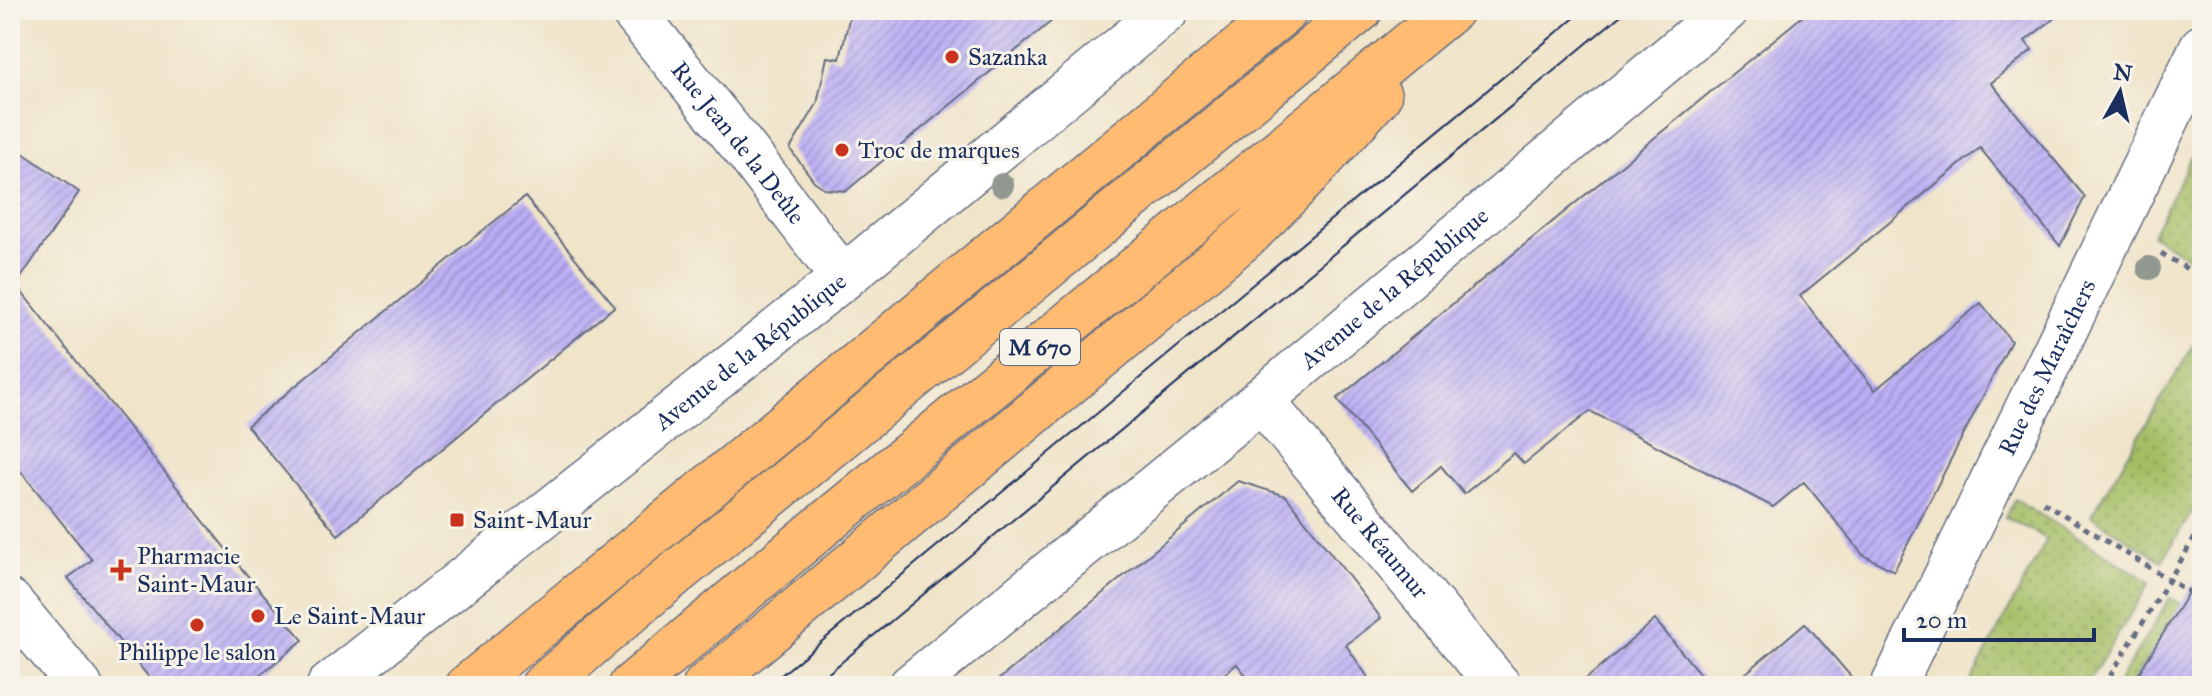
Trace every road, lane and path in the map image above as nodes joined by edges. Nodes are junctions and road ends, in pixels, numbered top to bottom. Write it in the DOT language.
graph roads {
  1 [pos="632,10"];
  2 [pos="1167,10"];
  3 [pos="1286,10"];
  4 [pos="1360,10"];
  5 [pos="1726,10"];
  6 [pos="1450,11"];
  7 [pos="2202,47"];
  8 [pos="843,278"];
  9 [pos="1261,400"];
  10 [pos="2033,496"];
  11 [pos="2202,526"];
  12 [pos="2169,580"];
  13 [pos="2202,600"];
  14 [pos="10,602"];
  15 [pos="80,686"];
  16 [pos="329,686"];
  17 [pos="468,686"];
  18 [pos="543,686"];
  19 [pos="631,686"];
  20 [pos="705,686"];
  21 [pos="911,686"];
  22 [pos="1499,686"];
  23 [pos="1893,686"];
  24 [pos="2104,686"];
  1 -- 8 [label="street, Rue Jean de la Deûle"];
  2 -- 8 [label="street, Avenue de la République"];
  3 -- 17 [label="main road"];
  4 -- 18 [label="main road, M 670"];
  5 -- 9 [label="street, Avenue de la République"];
  6 -- 19 [label="main road, M 670"];
  6 -- 20 [label="main road"];
  7 -- 23 [label="street, Rue des Maraîchers"];
  8 -- 16 [label="street, Avenue de la République"];
  9 -- 21 [label="street, Avenue de la République"];
  9 -- 22 [label="street, Rue Réaumur"];
  10 -- 12 [label="path"];
  11 -- 12 [label="path"];
  12 -- 13 [label="path"];
  12 -- 24 [label="path"];
  14 -- 15 [label="street"];
}
